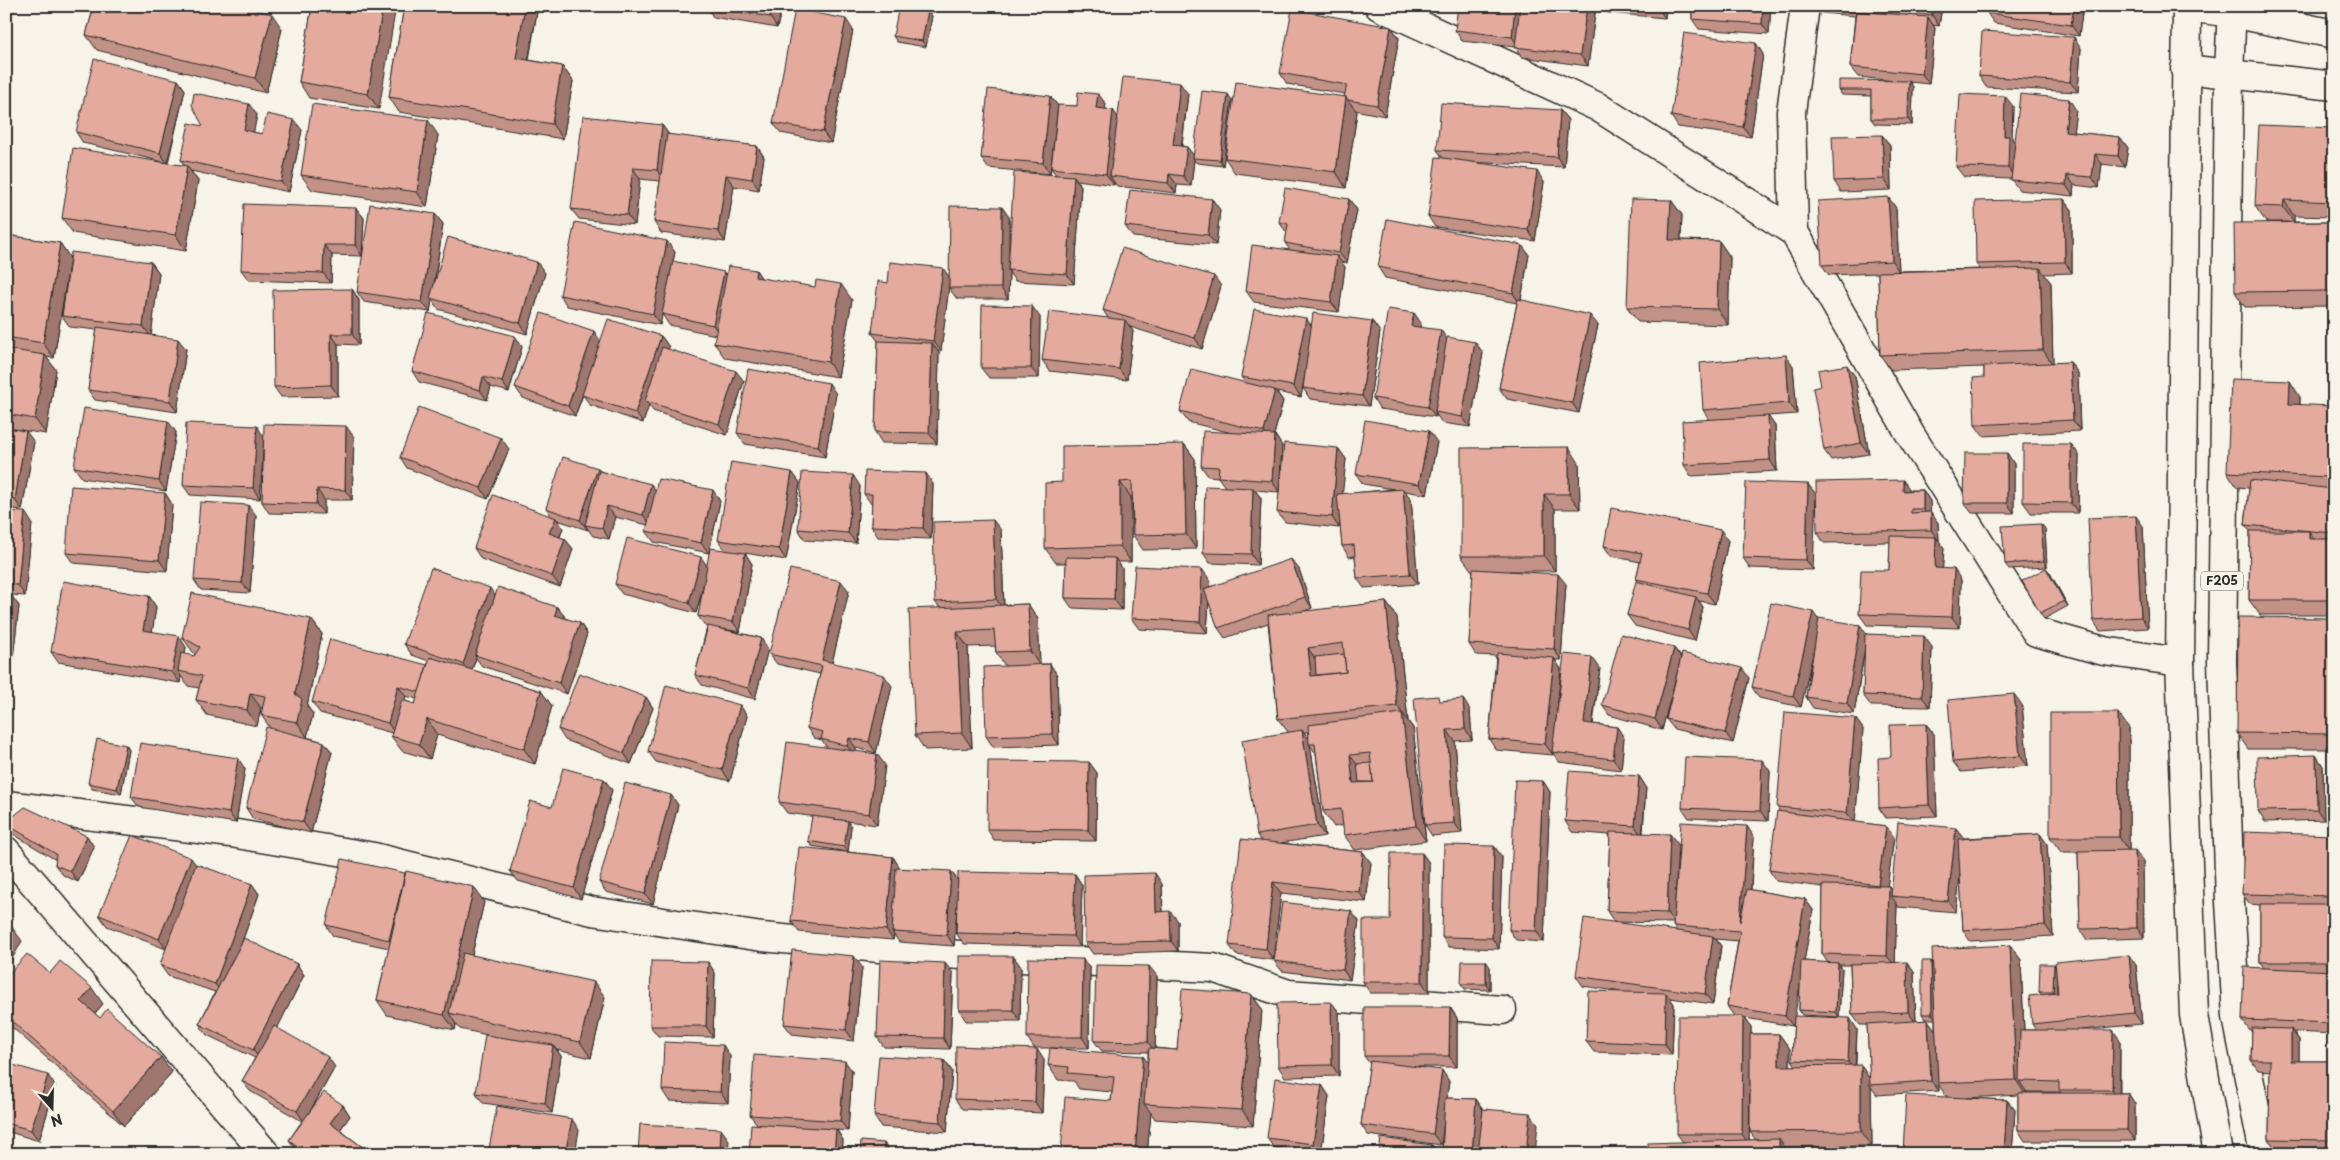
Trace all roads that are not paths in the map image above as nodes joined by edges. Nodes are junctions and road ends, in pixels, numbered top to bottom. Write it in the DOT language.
graph roads {
  1 [pos="1379,6"];
  2 [pos="1805,6"];
  3 [pos="2187,7"];
  4 [pos="2232,10"];
  5 [pos="2334,34"];
  6 [pos="2185,69"];
  7 [pos="2229,74"];
  8 [pos="2334,86"];
  9 [pos="1794,232"];
  10 [pos="2180,662"];
  11 [pos="6,805"];
  12 [pos="6,851"];
  13 [pos="1502,1010"];
  14 [pos="266,1154"];
  15 [pos="2218,1154"];
  16 [pos="2264,1154"];
  1 -- 9 [label="street"];
  2 -- 9 [label="street"];
  3 -- 4 [label="street"];
  3 -- 6 [label="street, F205"];
  4 -- 5 [label="street"];
  4 -- 7 [label="street, F205"];
  6 -- 7 [label="street"];
  6 -- 10 [label="street, F205"];
  7 -- 8 [label="street"];
  7 -- 16 [label="street, F205"];
  9 -- 10 [label="street"];
  10 -- 15 [label="street, F205"];
  11 -- 13 [label="street"];
  12 -- 14 [label="street"];
}
